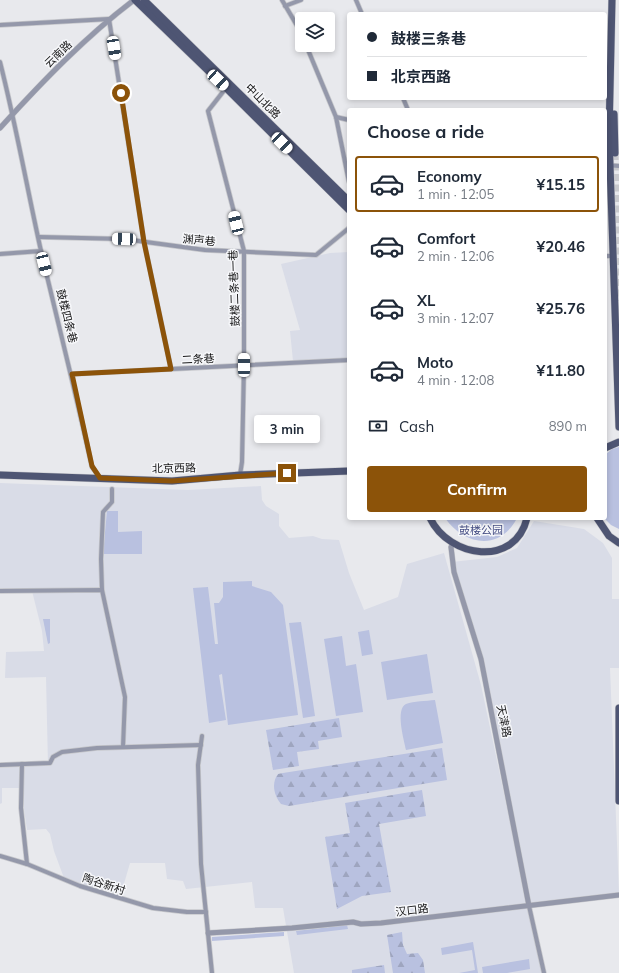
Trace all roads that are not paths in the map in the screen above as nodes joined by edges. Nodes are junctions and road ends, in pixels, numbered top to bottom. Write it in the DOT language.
graph roads {
  1 [pos="134,0"];
  2 [pos="144,0"];
  3 [pos="282,0"];
  4 [pos="301,0"];
  5 [pos="356,0"];
  6 [pos="613,0"];
  7 [pos="285,6"];
  8 [pos="361,12"];
  9 [pos="109,19"];
  10 [pos="295,22"];
  11 [pos="0,25"];
  12 [pos="309,52"];
  13 [pos="0,62"];
  14 [pos="226,88"];
  15 [pos="13,113"];
  16 [pos="336,117"];
  17 [pos="347,120"];
  18 [pos="0,128"];
  19 [pos="615,153"];
  20 [pos="608,166"];
  21 [pos="619,166"];
  22 [pos="347,172"];
  23 [pos="347,199"];
  24 [pos="347,208"];
  25 [pos="347,230"];
  26 [pos="39,237"];
  27 [pos="144,242"];
  28 [pos="41,250"];
  29 [pos="244,251"];
  30 [pos="0,254"];
  31 [pos="607,256"];
  32 [pos="614,256"];
  33 [pos="347,360"];
  34 [pos="244,365"];
  35 [pos="171,369"];
  36 [pos="72,374"];
  37 [pos="619,427"];
  38 [pos="619,442"];
  39 [pos="607,446"];
  40 [pos="347,471"];
  41 [pos="0,475"];
  42 [pos="240,475"];
  43 [pos="100,478"];
  44 [pos="112,489"];
  45 [pos="431,520"];
  46 [pos="526,520"];
  47 [pos="598,520"];
  48 [pos="616,542"];
  49 [pos="454,543"];
  50 [pos="619,546"];
  51 [pos="102,590"];
  52 [pos="0,591"];
  53 [pos="619,708"];
  54 [pos="202,736"];
  55 [pos="201,745"];
  56 [pos="123,747"];
  57 [pos="22,764"];
  58 [pos="0,765"];
  59 [pos="619,801"];
  60 [pos="0,856"];
  61 [pos="27,864"];
  62 [pos="619,895"];
  63 [pos="529,906"];
  64 [pos="206,912"];
  65 [pos="208,933"];
  66 [pos="212,973"];
  67 [pos="544,973"];
  1 -- 9 [label="street, 云南路"];
  1 -- 14 [label="main road, 中山北路"];
  2 -- 23 [label="main road, 中山北路"];
  3 -- 7 [label="street"];
  4 -- 7 [label="street"];
  5 -- 8 [label="street"];
  6 -- 19 [label="main road"];
  6 -- 20 [label="main road"];
  7 -- 10 [label="street"];
  9 -- 11 [label="street"];
  9 -- 15 [label="street, 云南路"];
  9 -- 27 [label="street"];
  12 -- 16 [label="street"];
  13 -- 15 [label="street, 鼓楼四条巷"];
  14 -- 24 [label="main road, 中山北路"];
  14 -- 29 [label="street, 鼓楼二条巷一巷"];
  15 -- 18 [label="street, 云南路"];
  15 -- 26 [label="street, 鼓楼四条巷"];
  16 -- 17 [label="street"];
  16 -- 22 [label="street"];
  20 -- 21 [label="street"];
  20 -- 32 [label="main road"];
  25 -- 29 [label="street, 渊声巷"];
  26 -- 27 [label="street, 渊声巷"];
  26 -- 28 [label="street, 鼓楼四条巷"];
  27 -- 29 [label="street, 渊声巷"];
  27 -- 35 [label="street"];
  28 -- 30 [label="street"];
  28 -- 36 [label="street, 鼓楼四条巷"];
  29 -- 34 [label="street, 鼓楼二条巷一巷"];
  31 -- 32 [label="street"];
  32 -- 37 [label="main road"];
  33 -- 34 [label="street, 二条巷"];
  34 -- 35 [label="street, 二条巷"];
  34 -- 42 [label="street, 鼓楼二条巷一巷"];
  35 -- 36 [label="street, 二条巷"];
  36 -- 43 [label="street, 鼓楼四条巷"];
  38 -- 39 [label="main road"];
  40 -- 42 [label="main road, 北京西路"];
  41 -- 43 [label="main road, 北京西路"];
  42 -- 43 [label="main road, 北京西路"];
  44 -- 51 [label="street"];
  45 -- 49 [label="main road"];
  46 -- 49 [label="main road"];
  47 -- 48 [label="main road"];
  48 -- 50 [label="main road"];
  49 -- 63 [label="street, 天津路"];
  51 -- 52 [label="street"];
  51 -- 56 [label="street"];
  53 -- 59 [label="main road"];
  54 -- 55 [label="street"];
  55 -- 56 [label="street"];
  55 -- 64 [label="street"];
  56 -- 57 [label="street"];
  57 -- 58 [label="street"];
  57 -- 61 [label="street"];
  60 -- 61 [label="street, 陶谷新村"];
  61 -- 64 [label="street, 陶谷新村"];
  62 -- 63 [label="street, 汉口路"];
  63 -- 65 [label="street, 汉口路"];
  63 -- 67 [label="street"];
  64 -- 65 [label="street"];
  65 -- 66 [label="street"];
}
